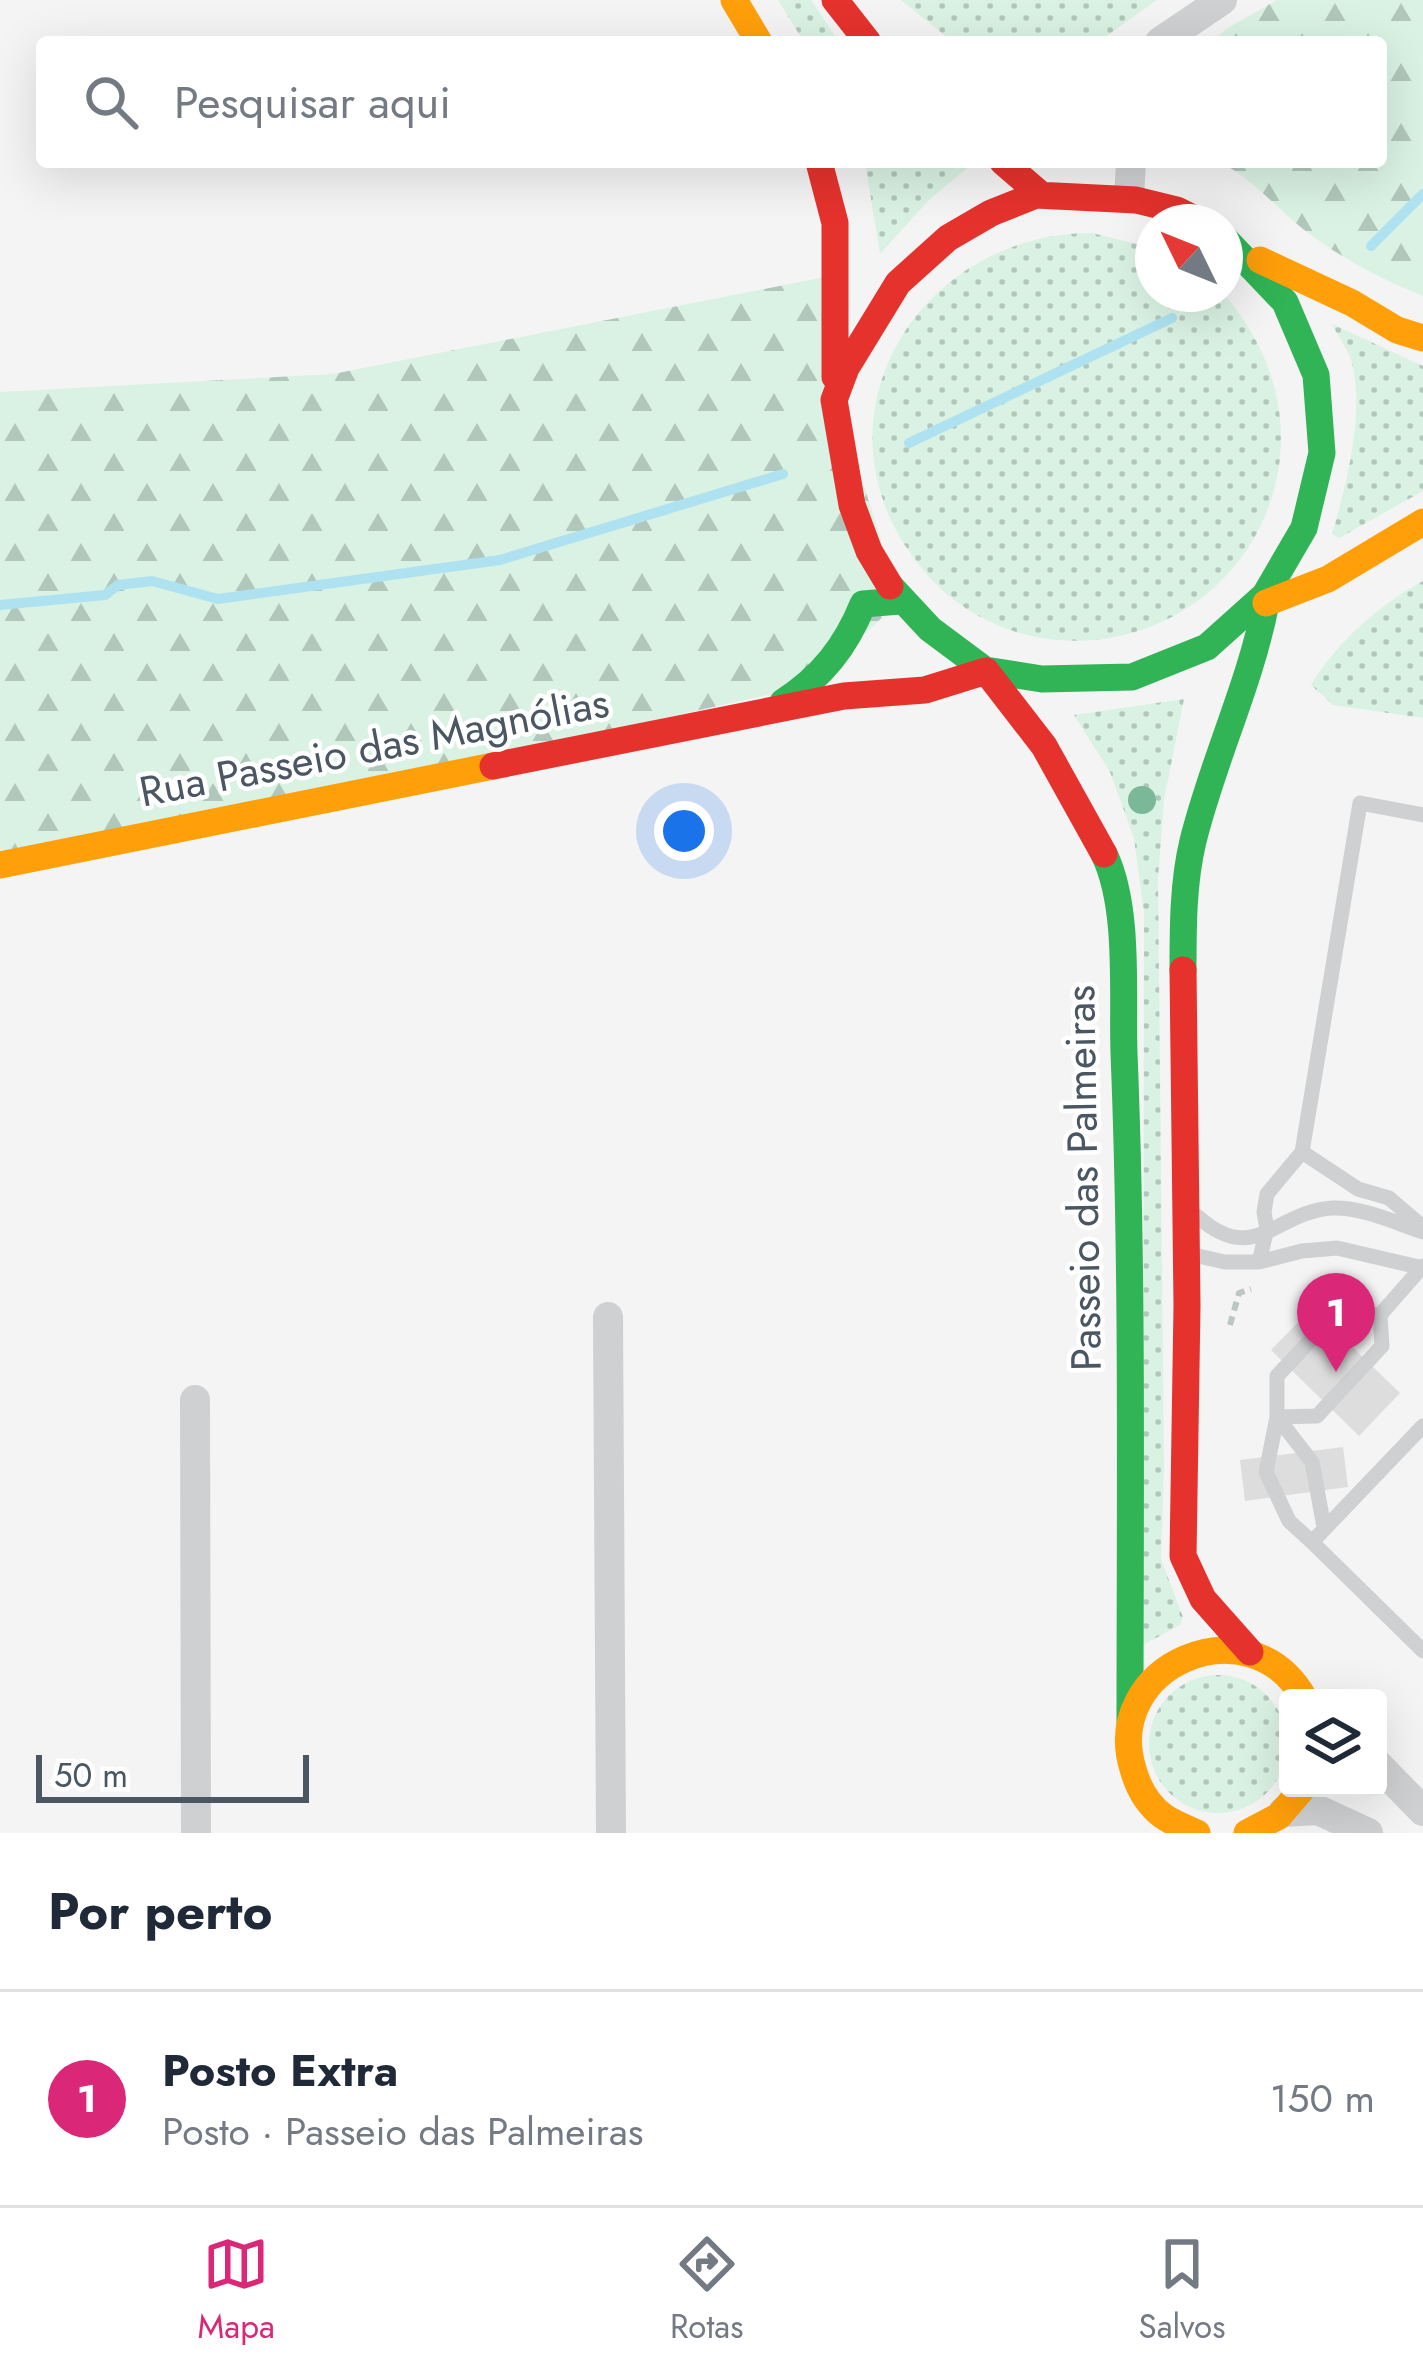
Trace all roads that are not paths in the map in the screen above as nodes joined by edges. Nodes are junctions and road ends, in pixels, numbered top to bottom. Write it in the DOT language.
graph roads {
  1 [pos="734,0"];
  2 [pos="835,0"];
  3 [pos="1222,0"];
  4 [pos="755,36"];
  5 [pos="863,36"];
  6 [pos="1174,36"];
  7 [pos="821,168"];
  8 [pos="1010,168"];
  9 [pos="1053,168"];
  10 [pos="1132,168"];
  11 [pos="1040,194"];
  12 [pos="1130,197"];
  13 [pos="1150,204"];
  14 [pos="1243,251"];
  15 [pos="1250,256"];
  16 [pos="1423,338"];
  17 [pos="835,393"];
  18 [pos="1423,522"];
  19 [pos="900,601"];
  20 [pos="1265,603"];
  21 [pos="986,671"];
  22 [pos="764,711"];
  23 [pos="1423,815"];
  24 [pos="0,865"];
  25 [pos="1302,1152"];
  26 [pos="1186,1206"];
  27 [pos="1268,1229"];
  28 [pos="1423,1230"];
  29 [pos="1186,1253"];
  30 [pos="1258,1262"];
  31 [pos="1422,1267"];
  32 [pos="1380,1315"];
  33 [pos="608,1317"];
  34 [pos="195,1400"];
  35 [pos="1277,1418"];
  36 [pos="1423,1426"];
  37 [pos="1324,1527"];
  38 [pos="1312,1542"];
  39 [pos="1423,1651"];
  40 [pos="1250,1652"];
  41 [pos="1299,1689"];
  42 [pos="1130,1722"];
  43 [pos="1127,1750"];
  44 [pos="1387,1775"];
  45 [pos="1293,1800"];
  46 [pos="1423,1810"];
  47 [pos="1127,1812"];
  48 [pos="196,1833"];
  49 [pos="611,1833"];
  50 [pos="1197,1833"];
  51 [pos="1246,1833"];
  52 [pos="1368,1833"];
  1 -- 4 [label="street"];
  2 -- 5 [label="street"];
  3 -- 6 [label="street"];
  7 -- 17 [label="street, Passeio das Palmeiras"];
  8 -- 11 [label="street"];
  9 -- 11 [label="street"];
  10 -- 12 [label="street"];
  11 -- 12 [label="street"];
  11 -- 17 [label="street"];
  12 -- 13 [label="street"];
  14 -- 15 [label="street"];
  15 -- 16 [label="street"];
  15 -- 20 [label="street"];
  17 -- 19 [label="street, Passeio das Palmeiras"];
  18 -- 20 [label="street"];
  19 -- 21 [label="street, Passeio das Palmeiras"];
  19 -- 22 [label="street, Rua Passeio das Magnólias"];
  20 -- 21 [label="street"];
  20 -- 26 [label="street"];
  21 -- 22 [label="street, Rua Passeio das Magnólias"];
  21 -- 42 [label="street, Passeio das Palmeiras"];
  22 -- 24 [label="street, Rua Passeio das Magnólias"];
  23 -- 25 [label="lane"];
  25 -- 27 [label="lane"];
  25 -- 28 [label="lane"];
  26 -- 27 [label="lane"];
  26 -- 29 [label="street"];
  27 -- 28 [label="lane"];
  27 -- 30 [label="lane"];
  29 -- 30 [label="lane"];
  29 -- 40 [label="street"];
  30 -- 31 [label="lane"];
  31 -- 32 [label="lane"];
  32 -- 35 [label="lane"];
  32 -- 35 [label="lane"];
  33 -- 49 [label="street"];
  34 -- 48 [label="street"];
  35 -- 37 [label="lane"];
  35 -- 38 [label="lane"];
  36 -- 37 [label="lane"];
  37 -- 38 [label="lane"];
  38 -- 39 [label="lane"];
  40 -- 41 [label="street"];
  40 -- 42 [label="street"];
  42 -- 43 [label="street, Passeio das Palmeiras"];
  43 -- 47 [label="street"];
  43 -- 50 [label="street"];
  44 -- 46 [label="street"];
  45 -- 51 [label="street"];
  45 -- 52 [label="street"];
}
